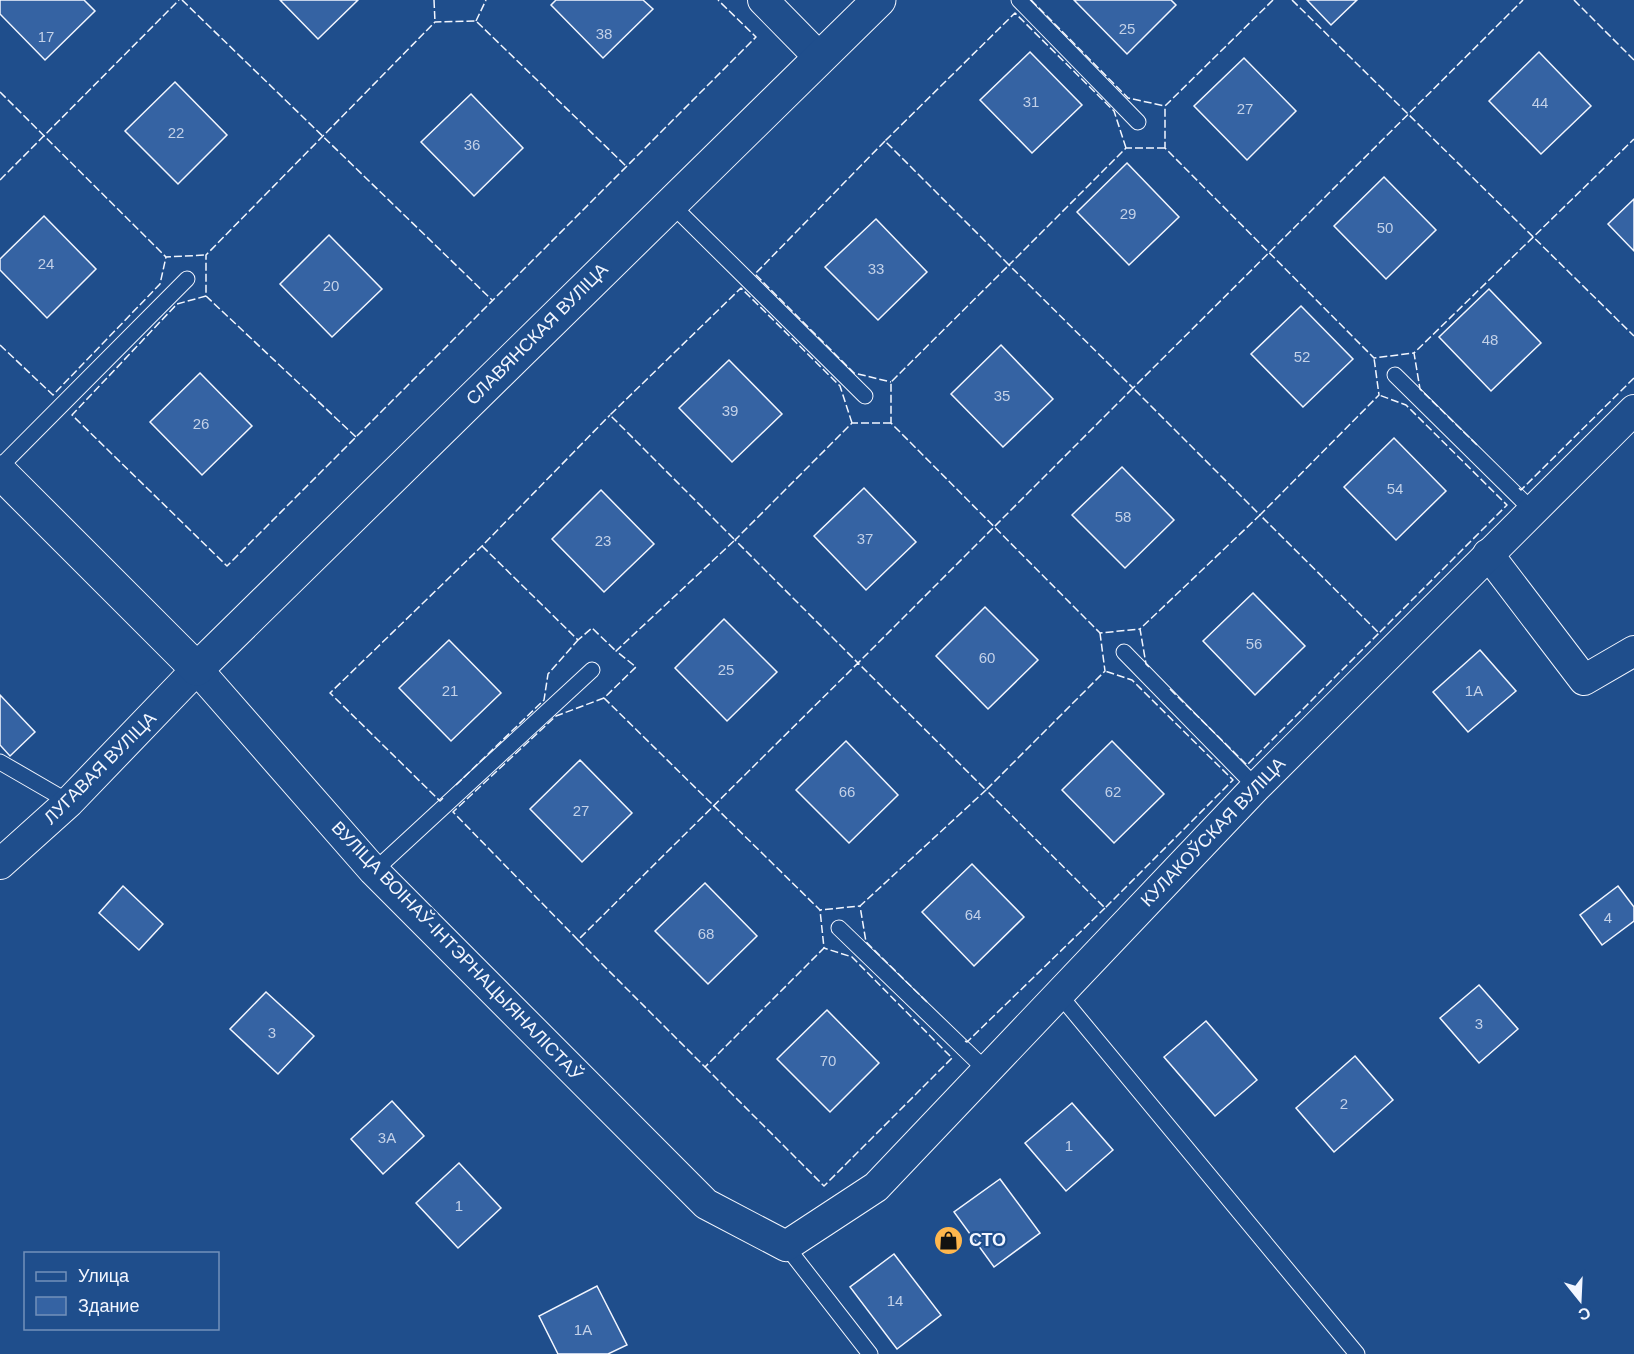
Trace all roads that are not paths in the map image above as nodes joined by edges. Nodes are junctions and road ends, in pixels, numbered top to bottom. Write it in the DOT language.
graph roads {
  1 [pos="763,0"];
  2 [pos="879,0"];
  3 [pos="1019,0"];
  4 [pos="819,57"];
  5 [pos="1138,122"];
  6 [pos="670,203"];
  7 [pos="187,279"];
  8 [pos="1395,375"];
  9 [pos="865,396"];
  10 [pos="1634,410"];
  11 [pos="0,467"];
  12 [pos="0,472"];
  13 [pos="1532,510"];
  14 [pos="1496,565"];
  15 [pos="1634,651"];
  16 [pos="1124,652"];
  17 [pos="197,669"];
  18 [pos="592,670"];
  19 [pos="0,762"];
  20 [pos="1256,787"];
  21 [pos="69,802"];
  22 [pos="0,864"];
  23 [pos="374,871"];
  24 [pos="839,928"];
  25 [pos="1058,993"];
  26 [pos="985,1070"];
  27 [pos="786,1246"];
  28 [pos="870,1354"];
  29 [pos="1357,1354"];
  1 -- 4 [label="street"];
  2 -- 4 [label="street, СЛАВЯНСКАЯ ВУЛІЦА"];
  3 -- 5 [label="lane"];
  4 -- 6 [label="street, СЛАВЯНСКАЯ ВУЛІЦА"];
  6 -- 9 [label="lane"];
  6 -- 17 [label="street, СЛАВЯНСКАЯ ВУЛІЦА"];
  7 -- 11 [label="lane"];
  8 -- 13 [label="lane"];
  10 -- 13 [label="street, КУЛАКОЎСКАЯ ВУЛІЦА"];
  12 -- 17 [label="street, ВУЛІЦА ВОІНАЎ-ІНТЭРНАЦЫЯНАЛІСТАЎ"];
  13 -- 14 [label="street, КУЛАКОЎСКАЯ ВУЛІЦА"];
  14 -- 15 [label="street"];
  14 -- 20 [label="street, КУЛАКОЎСКАЯ ВУЛІЦА"];
  16 -- 20 [label="lane"];
  17 -- 21 [label="street, ЛУГАВАЯ ВУЛІЦА"];
  17 -- 23 [label="street, ВУЛІЦА ВОІНАЎ-ІНТЭРНАЦЫЯНАЛІСТАЎ"];
  18 -- 23 [label="lane"];
  19 -- 21 [label="lane"];
  20 -- 25 [label="street, КУЛАКОЎСКАЯ ВУЛІЦА"];
  21 -- 22 [label="street, ЛУГАВАЯ ВУЛІЦА"];
  23 -- 27 [label="street, ВУЛІЦА ВОІНАЎ-ІНТЭРНАЦЫЯНАЛІСТАЎ"];
  24 -- 26 [label="lane"];
  25 -- 26 [label="street, КУЛАКОЎСКАЯ ВУЛІЦА"];
  25 -- 29 [label="lane"];
  26 -- 27 [label="street, КУЛАКОЎСКАЯ ВУЛІЦА"];
  27 -- 28 [label="lane"];
}
